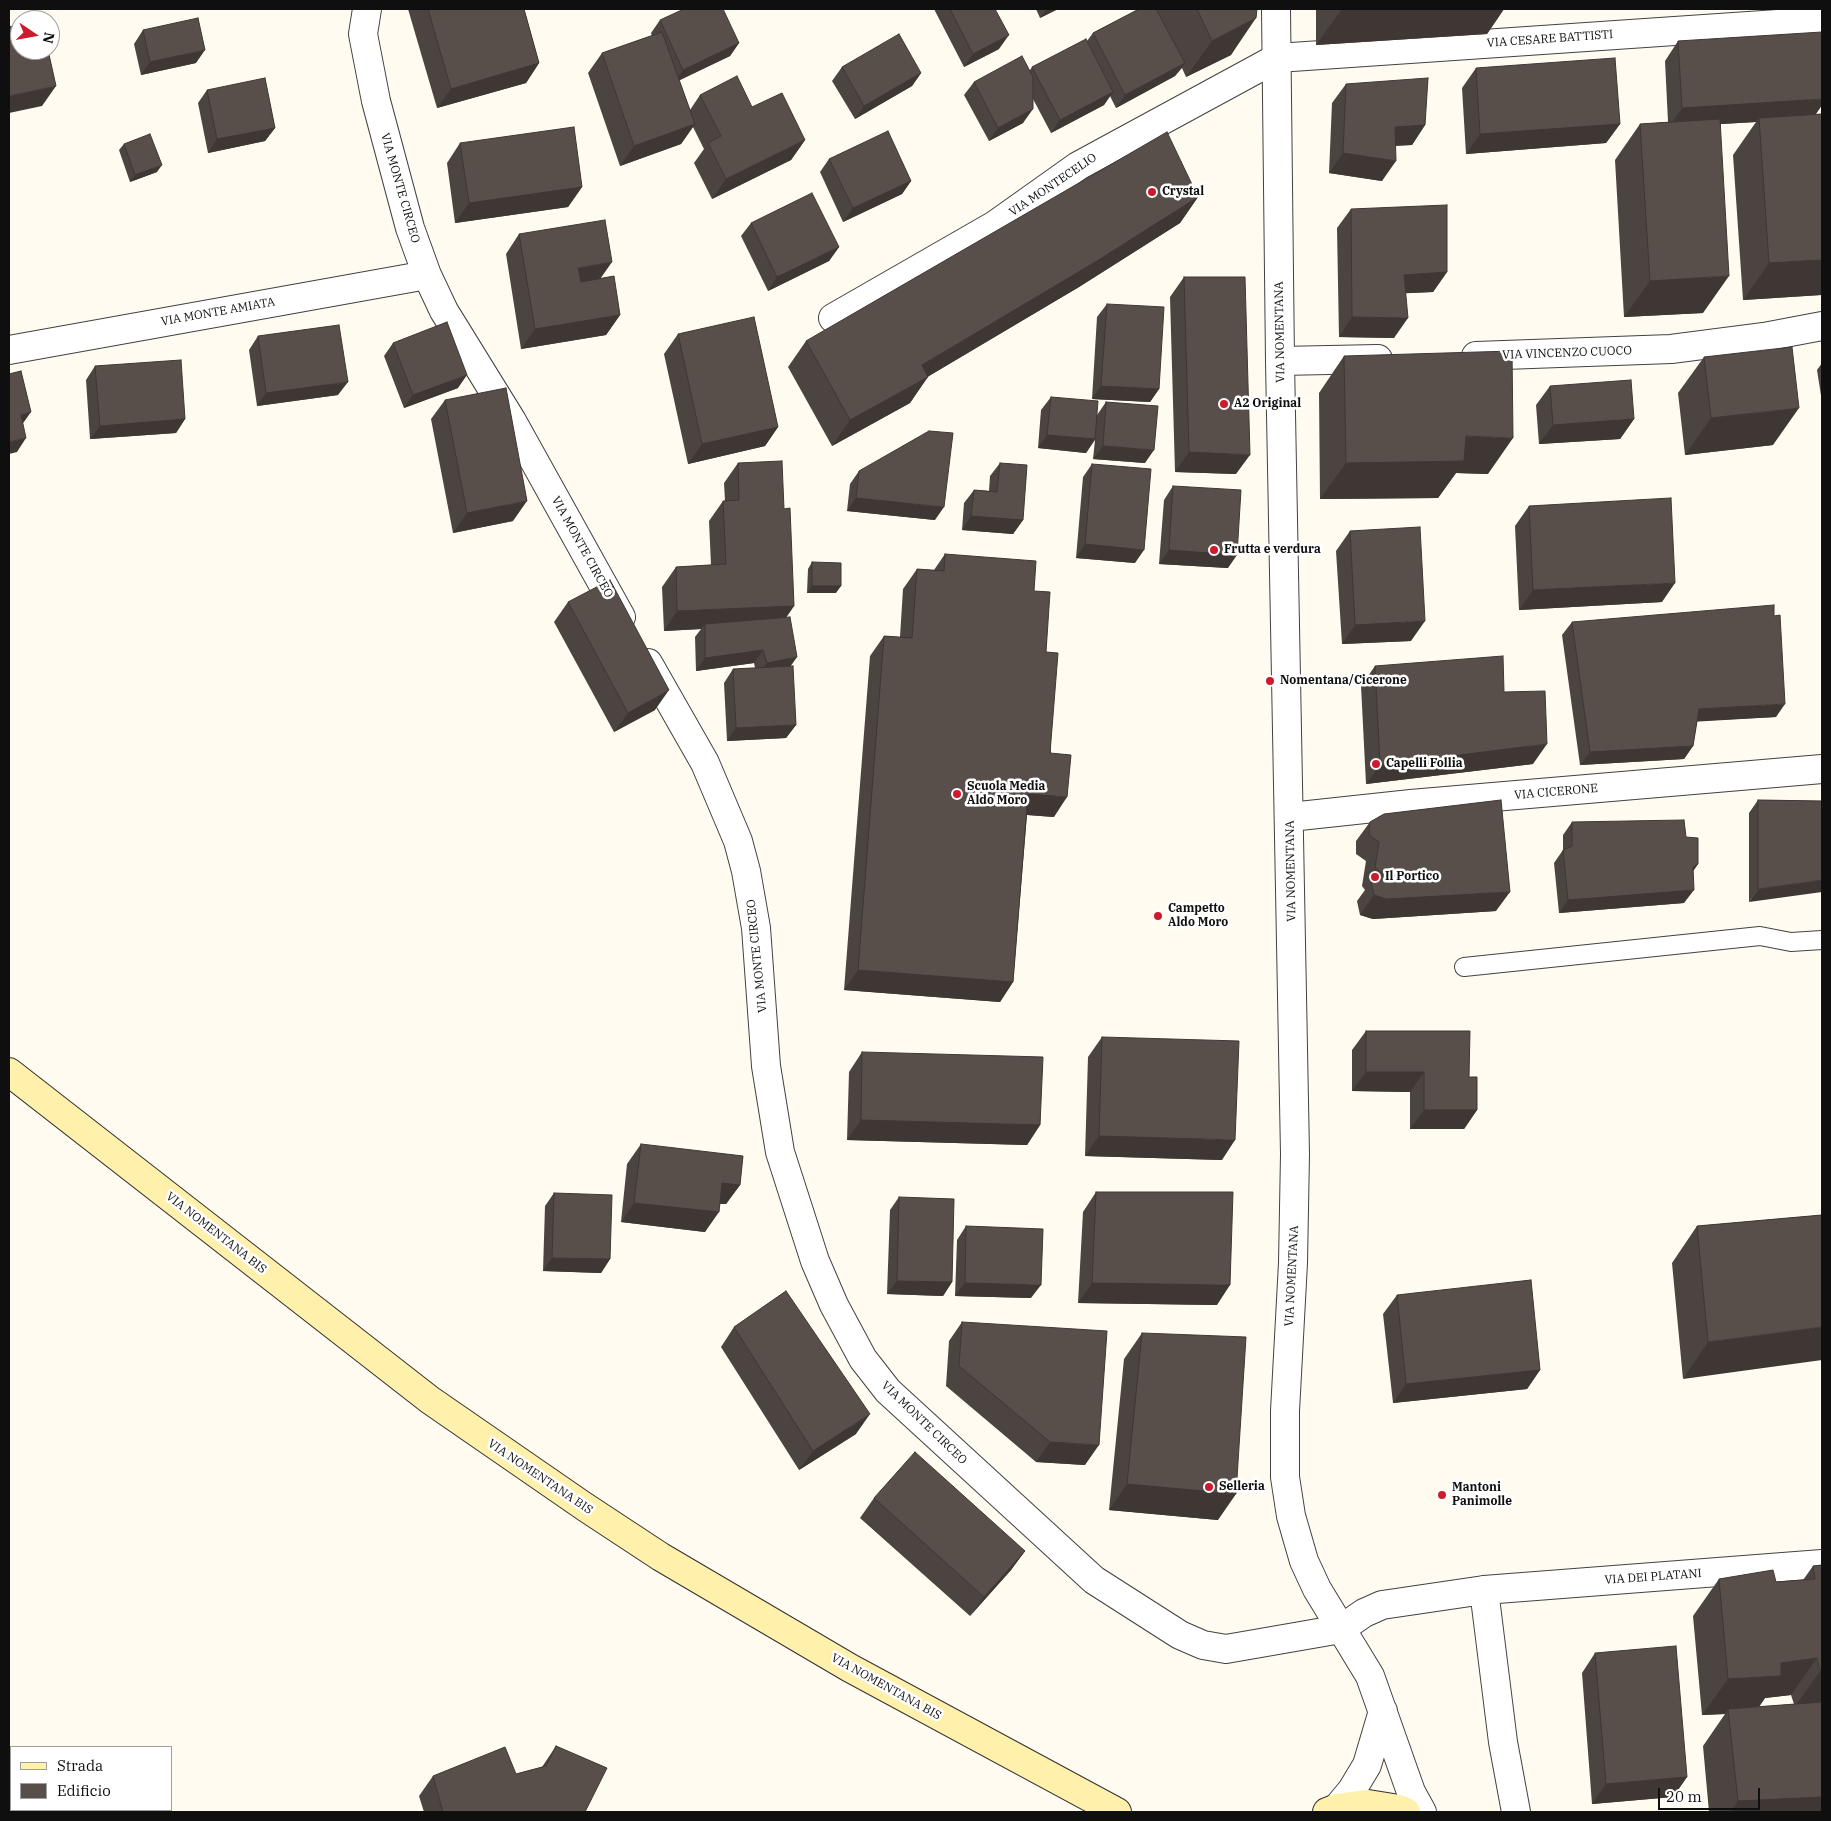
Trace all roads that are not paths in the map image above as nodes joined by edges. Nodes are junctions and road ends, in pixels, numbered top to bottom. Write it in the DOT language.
graph roads {
  1 [pos="367,9"];
  2 [pos="1276,9"];
  3 [pos="1822,21"];
  4 [pos="1277,58"];
  5 [pos="427,275"];
  6 [pos="833,318"];
  7 [pos="1822,326"];
  8 [pos="9,350"];
  9 [pos="1453,356"];
  10 [pos="1405,358"];
  11 [pos="1280,361"];
  12 [pos="1822,769"];
  13 [pos="1290,817"];
  14 [pos="1822,940"];
  15 [pos="1464,967"];
  16 [pos="9,1072"];
  17 [pos="1822,1564"];
  18 [pos="1484,1590"];
  19 [pos="1341,1629"];
  20 [pos="1383,1712"];
  21 [pos="1332,1810"];
  22 [pos="1117,1812"];
  23 [pos="1406,1812"];
  24 [pos="1422,1812"];
  25 [pos="1516,1812"];
  1 -- 5 [label="street, VIA MONTE CIRCEO"];
  2 -- 4 [label="street, VIA NOMENTANA"];
  3 -- 4 [label="street, VIA CESARE BATTISTI"];
  4 -- 6 [label="street, VIA MONTECELIO"];
  4 -- 11 [label="street, VIA NOMENTANA"];
  5 -- 8 [label="street, VIA MONTE AMIATA"];
  5 -- 19 [label="street, VIA MONTE CIRCEO"];
  7 -- 9 [label="street, VIA VINCENZO CUOCO"];
  10 -- 11 [label="street"];
  11 -- 13 [label="street, VIA NOMENTANA"];
  12 -- 13 [label="street, VIA CICERONE"];
  13 -- 19 [label="street, VIA NOMENTANA"];
  14 -- 15 [label="lane"];
  16 -- 22 [label="main road, VIA NOMENTANA BIS"];
  17 -- 18 [label="street, VIA DEI PLATANI"];
  18 -- 19 [label="street, VIA DEI PLATANI"];
  18 -- 25 [label="street"];
  19 -- 20 [label="street, VIA NOMENTANA"];
  20 -- 21 [label="street"];
  20 -- 24 [label="street, VIA NOMENTANA"];
  21 -- 23 [label="main road"];
}
